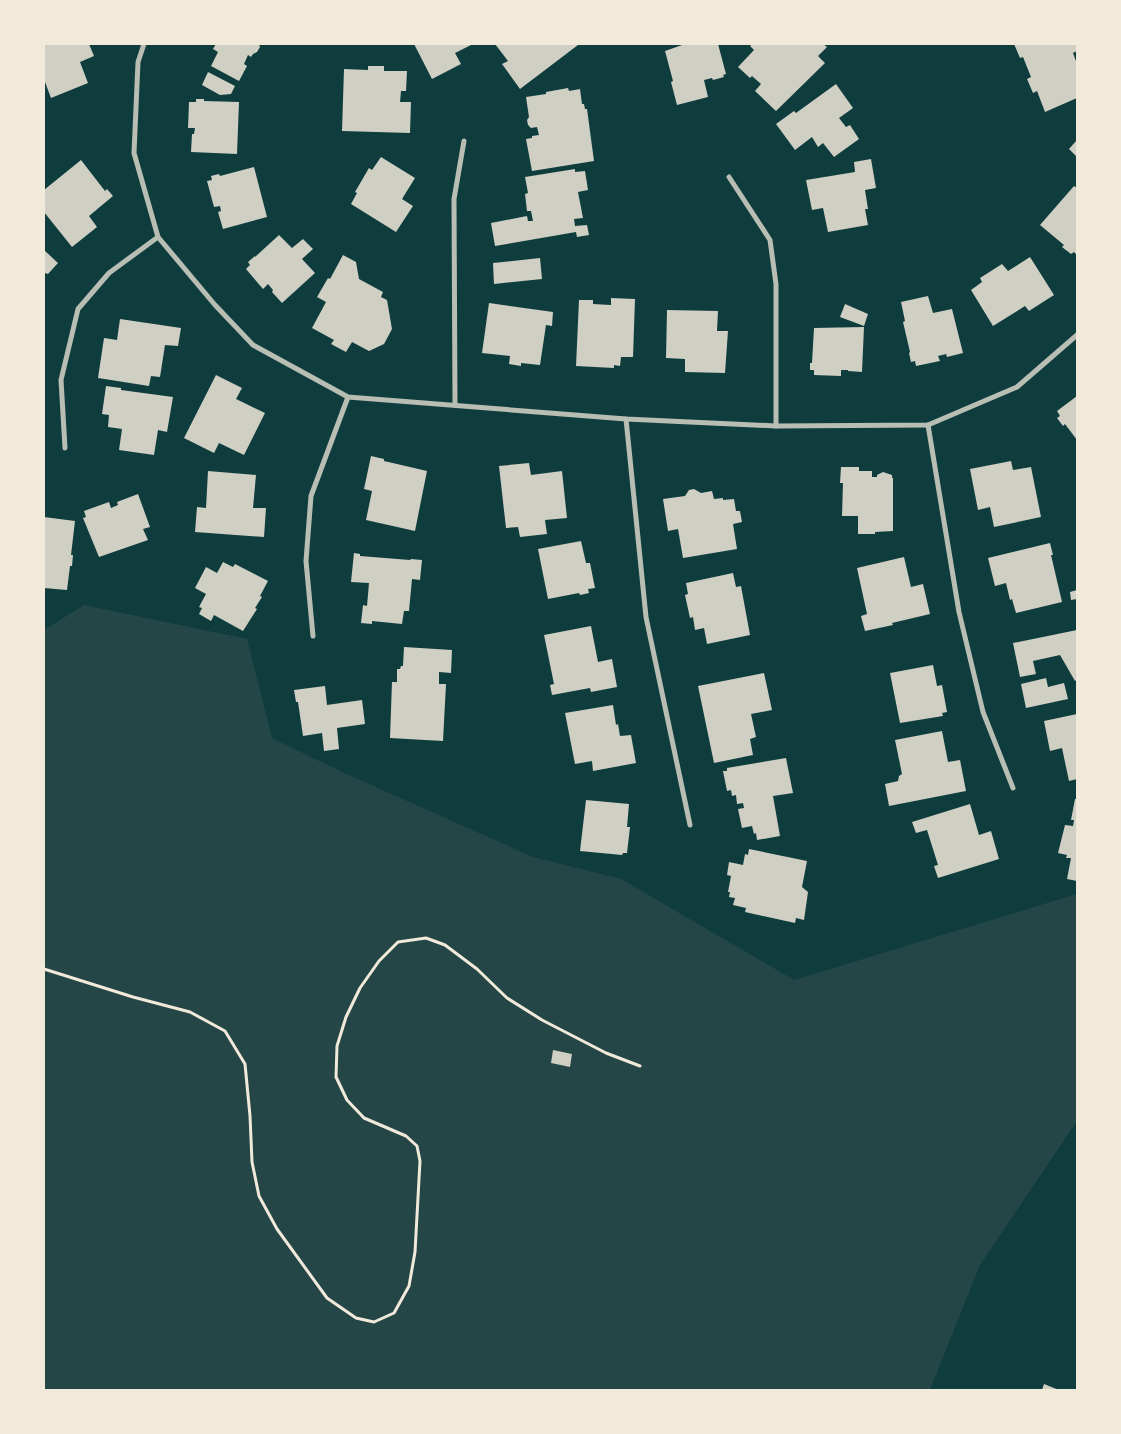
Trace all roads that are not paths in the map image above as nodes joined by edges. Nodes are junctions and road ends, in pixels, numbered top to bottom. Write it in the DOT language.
graph roads {
  1 [pos="144,44"];
  2 [pos="464,141"];
  3 [pos="729,177"];
  4 [pos="158,237"];
  5 [pos="1077,335"];
  6 [pos="348,397"];
  7 [pos="455,405"];
  8 [pos="626,419"];
  9 [pos="928,425"];
  10 [pos="776,426"];
  11 [pos="65,448"];
  12 [pos="313,636"];
  13 [pos="1013,788"];
  14 [pos="690,825"];
  1 -- 4 [label="street"];
  2 -- 7 [label="street"];
  3 -- 10 [label="street"];
  4 -- 6 [label="street"];
  4 -- 11 [label="street"];
  5 -- 9 [label="street"];
  6 -- 7 [label="street"];
  6 -- 12 [label="street"];
  7 -- 8 [label="street"];
  8 -- 10 [label="street"];
  8 -- 14 [label="street"];
  9 -- 10 [label="street"];
  9 -- 13 [label="street"];
}
